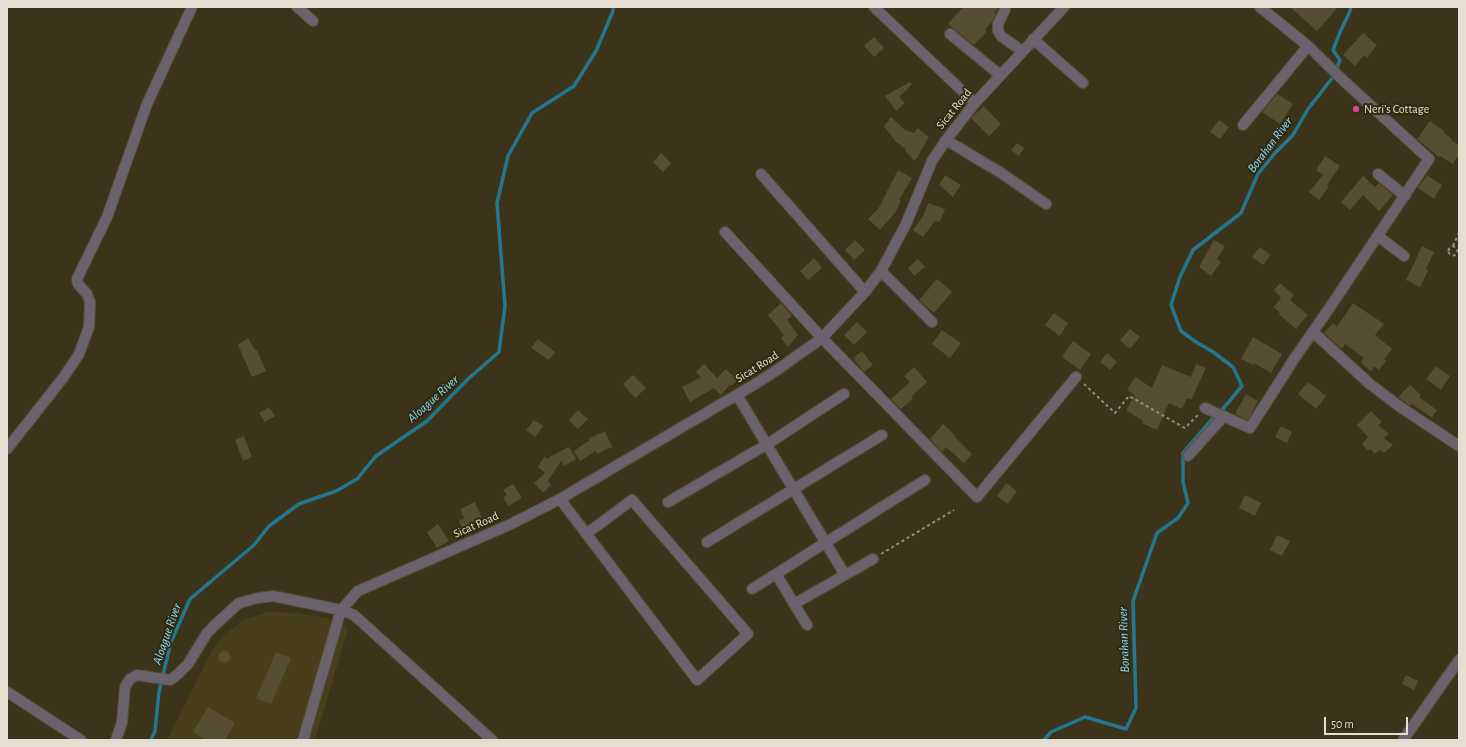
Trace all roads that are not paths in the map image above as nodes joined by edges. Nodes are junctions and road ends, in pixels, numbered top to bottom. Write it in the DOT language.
graph roads {
  1 [pos="192,7"];
  2 [pos="297,7"];
  3 [pos="874,7"];
  4 [pos="1064,7"];
  5 [pos="1260,7"];
  6 [pos="1005,10"];
  7 [pos="313,21"];
  8 [pos="950,34"];
  9 [pos="1033,39"];
  10 [pos="1308,46"];
  11 [pos="1022,52"];
  12 [pos="1000,75"];
  13 [pos="1083,83"];
  14 [pos="975,103"];
  15 [pos="1243,125"];
  16 [pos="946,140"];
  17 [pos="761,174"];
  18 [pos="1378,174"];
  19 [pos="1405,196"];
  20 [pos="1046,204"];
  21 [pos="725,232"];
  22 [pos="1378,236"];
  23 [pos="1404,256"];
  24 [pos="881,271"];
  25 [pos="865,292"];
  26 [pos="932,322"];
  27 [pos="1313,332"];
  28 [pos="822,338"];
  29 [pos="1076,377"];
  30 [pos="844,394"];
  31 [pos="737,395"];
  32 [pos="1205,408"];
  33 [pos="1224,416"];
  34 [pos="882,435"];
  35 [pos="766,445"];
  36 [pos="1459,446"];
  37 [pos="7,449"];
  38 [pos="1188,456"];
  39 [pos="925,480"];
  40 [pos="794,489"];
  41 [pos="560,499"];
  42 [pos="668,502"];
  43 [pos="586,534"];
  44 [pos="707,542"];
  45 [pos="826,542"];
  46 [pos="873,559"];
  47 [pos="776,574"];
  48 [pos="845,575"];
  49 [pos="752,589"];
  50 [pos="794,604"];
  51 [pos="341,610"];
  52 [pos="807,625"];
  53 [pos="1459,660"];
  54 [pos="7,692"];
  55 [pos="81,740"];
  56 [pos="116,740"];
  57 [pos="303,740"];
  58 [pos="492,740"];
  59 [pos="1403,740"];
  1 -- 37 [label="street"];
  2 -- 7 [label="street"];
  3 -- 14 [label="street"];
  4 -- 9 [label="street, Sicat Road"];
  5 -- 10 [label="street"];
  6 -- 11 [label="street"];
  8 -- 12 [label="street"];
  9 -- 11 [label="street, Sicat Road"];
  9 -- 13 [label="street"];
  10 -- 15 [label="street"];
  10 -- 19 [label="street"];
  11 -- 12 [label="street, Sicat Road"];
  12 -- 14 [label="street, Sicat Road"];
  14 -- 16 [label="street, Sicat Road"];
  16 -- 20 [label="street"];
  16 -- 24 [label="street, Sicat Road"];
  17 -- 25 [label="street"];
  18 -- 19 [label="street"];
  19 -- 22 [label="street"];
  21 -- 28 [label="street"];
  22 -- 23 [label="street"];
  22 -- 27 [label="street"];
  24 -- 25 [label="street, Sicat Road"];
  24 -- 26 [label="street"];
  25 -- 28 [label="street, Sicat Road"];
  27 -- 33 [label="street"];
  27 -- 36 [label="street"];
  28 -- 29 [label="street"];
  28 -- 31 [label="street, Sicat Road"];
  30 -- 35 [label="street"];
  31 -- 35 [label="street"];
  31 -- 41 [label="street, Sicat Road"];
  32 -- 33 [label="street"];
  33 -- 38 [label="street"];
  34 -- 40 [label="street"];
  35 -- 40 [label="street"];
  35 -- 42 [label="street"];
  39 -- 45 [label="street"];
  40 -- 44 [label="street"];
  40 -- 45 [label="street"];
  41 -- 43 [label="street"];
  41 -- 51 [label="street, Sicat Road"];
  43 -- 43 [label="street"];
  45 -- 47 [label="street"];
  45 -- 48 [label="street"];
  46 -- 48 [label="street"];
  47 -- 49 [label="street"];
  47 -- 50 [label="street"];
  48 -- 50 [label="street"];
  50 -- 52 [label="street"];
  51 -- 56 [label="street"];
  51 -- 57 [label="street"];
  51 -- 58 [label="street"];
  53 -- 59 [label="street"];
  54 -- 55 [label="street"];
}
